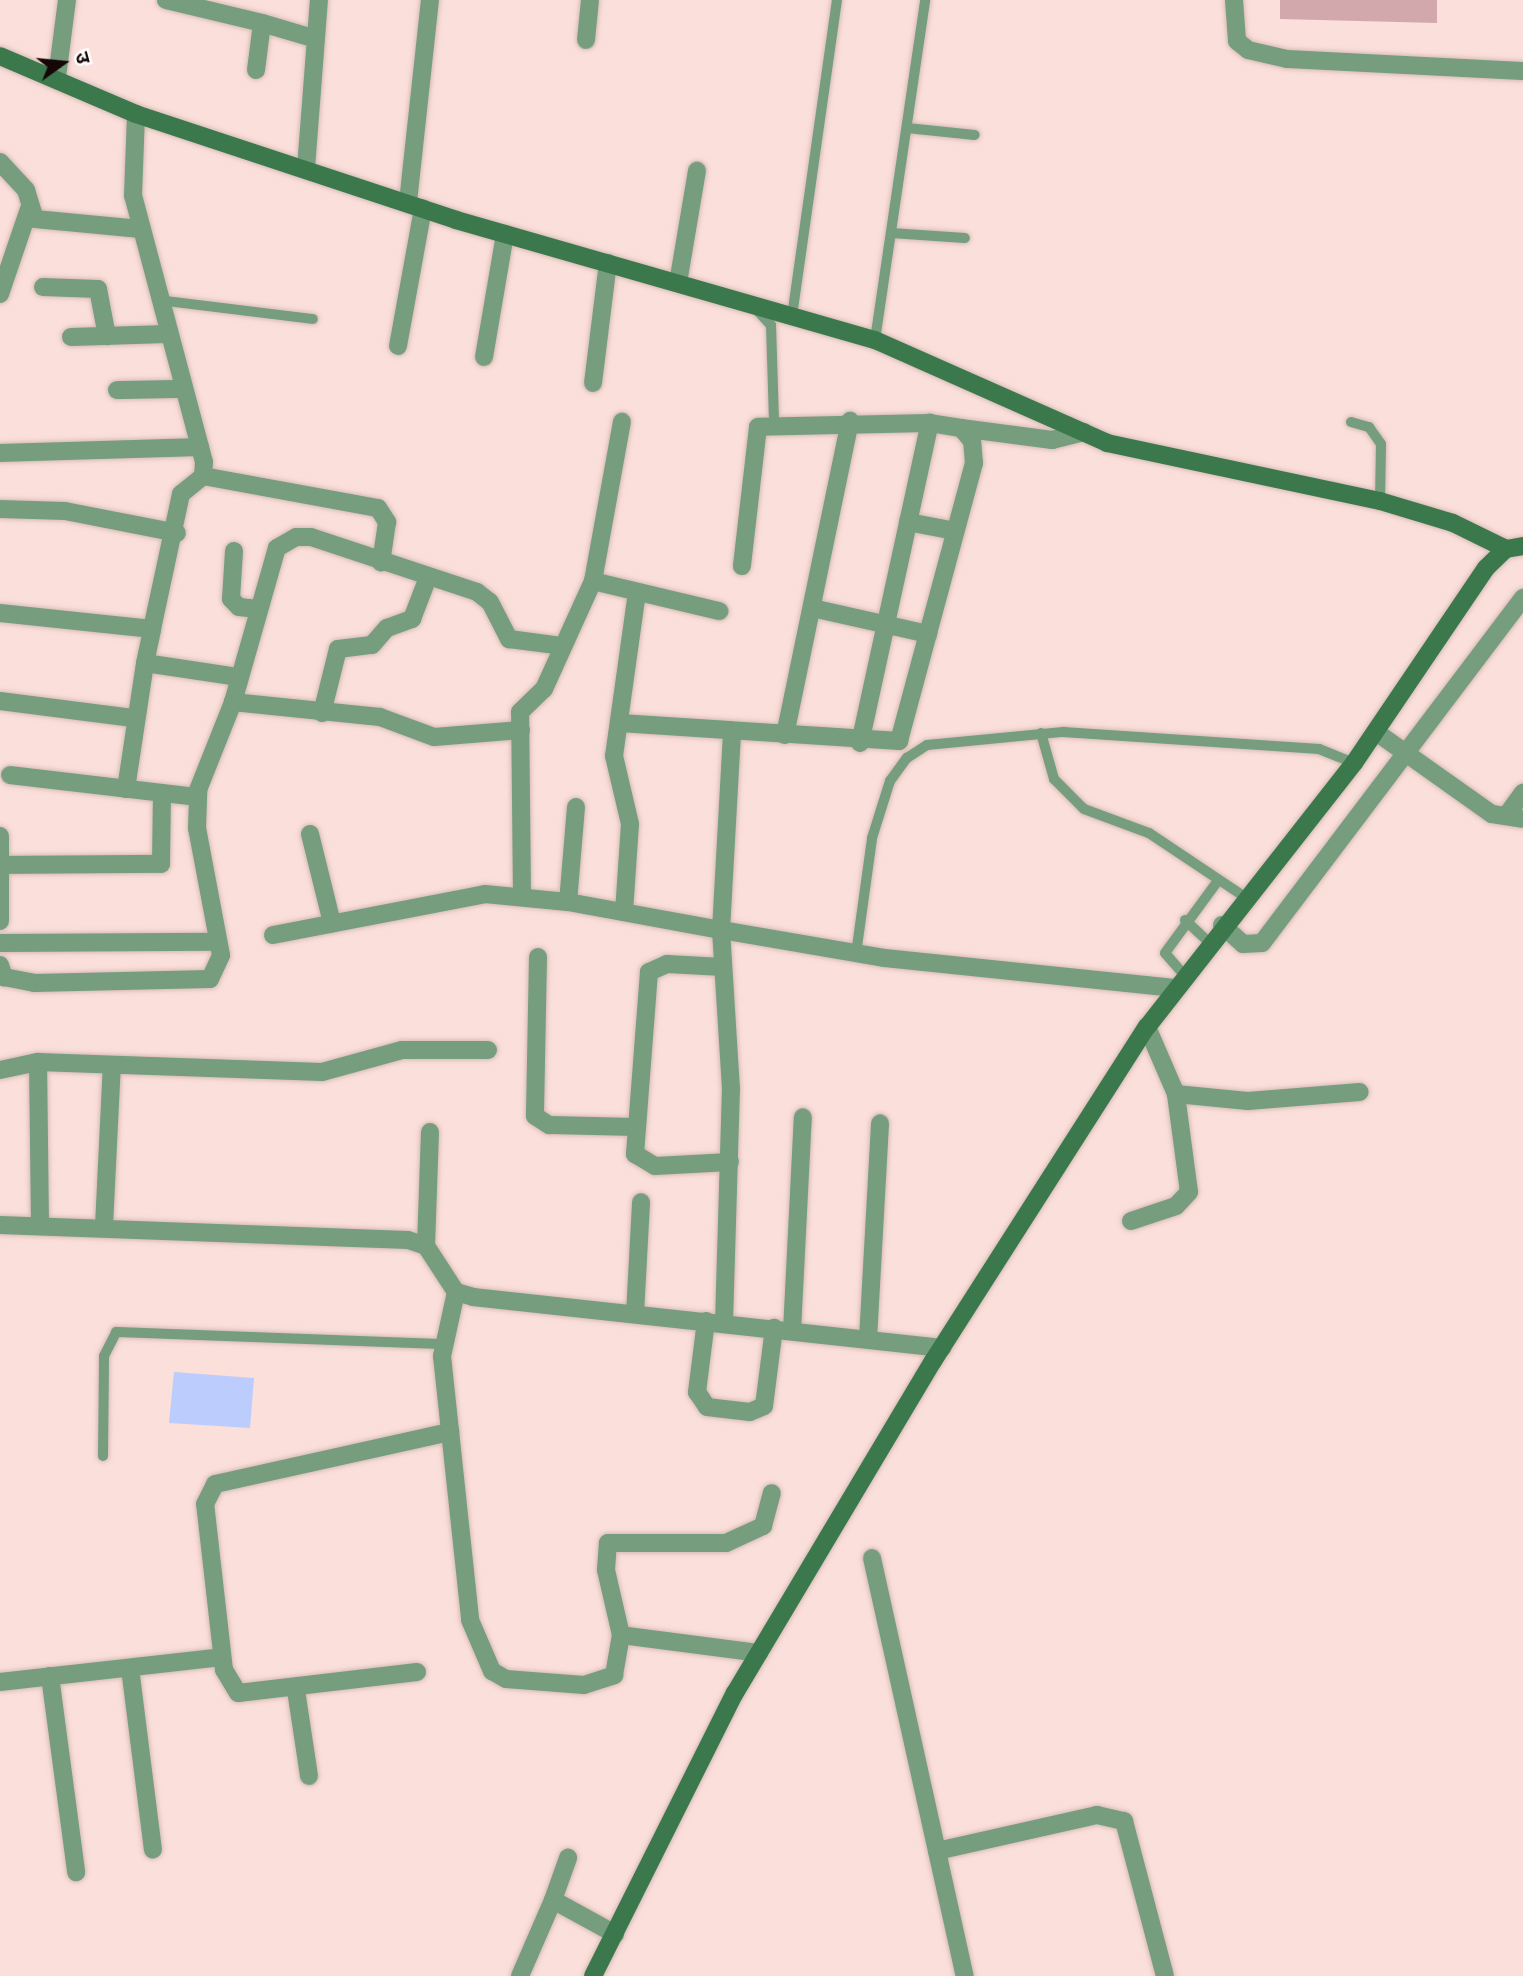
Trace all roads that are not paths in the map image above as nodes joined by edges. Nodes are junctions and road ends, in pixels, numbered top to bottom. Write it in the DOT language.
graph roads {
  1 [pos="66,0"];
  2 [pos="166,0"];
  3 [pos="320,0"];
  4 [pos="430,0"];
  5 [pos="590,0"];
  6 [pos="837,0"];
  7 [pos="925,0"];
  8 [pos="1234,0"];
  9 [pos="195,4"];
  10 [pos="262,23"];
  11 [pos="316,38"];
  12 [pos="586,40"];
  13 [pos="0,56"];
  14 [pos="256,70"];
  15 [pos="1523,71"];
  16 [pos="57,77"];
  17 [pos="136,114"];
  18 [pos="907,128"];
  19 [pos="975,135"];
  20 [pos="0,162"];
  21 [pos="306,168"];
  22 [pos="697,171"];
  23 [pos="416,205"];
  24 [pos="29,209"];
  25 [pos="141,229"];
  26 [pos="891,233"];
  27 [pos="505,234"];
  28 [pos="965,238"];
  29 [pos="608,263"];
  30 [pos="678,283"];
  31 [pos="43,287"];
  32 [pos="0,294"];
  33 [pos="158,300"];
  34 [pos="751,304"];
  35 [pos="792,316"];
  36 [pos="313,319"];
  37 [pos="166,334"];
  38 [pos="107,336"];
  39 [pos="71,337"];
  40 [pos="875,340"];
  41 [pos="398,346"];
  42 [pos="484,357"];
  43 [pos="593,383"];
  44 [pos="180,389"];
  45 [pos="117,390"];
  46 [pos="850,421"];
  47 [pos="622,422"];
  48 [pos="1350,422"];
  49 [pos="774,423"];
  50 [pos="930,423"];
  51 [pos="961,428"];
  52 [pos="1084,432"];
  53 [pos="200,447"];
  54 [pos="0,453"];
  55 [pos="203,477"];
  56 [pos="1380,501"];
  57 [pos="0,509"];
  58 [pos="908,522"];
  59 [pos="955,531"];
  60 [pos="177,533"];
  61 [pos="1515,548"];
  62 [pos="234,551"];
  63 [pos="381,563"];
  64 [pos="742,566"];
  65 [pos="427,580"];
  66 [pos="593,581"];
  67 [pos="637,593"];
  68 [pos="1523,598"];
  69 [pos="812,608"];
  70 [pos="258,609"];
  71 [pos="719,611"];
  72 [pos="0,613"];
  73 [pos="886,624"];
  74 [pos="152,629"];
  75 [pos="928,634"];
  76 [pos="562,646"];
  77 [pos="145,663"];
  78 [pos="239,677"];
  79 [pos="0,701"];
  80 [pos="233,702"];
  81 [pos="322,713"];
  82 [pos="133,718"];
  83 [pos="620,723"];
  84 [pos="521,730"];
  85 [pos="732,732"];
  86 [pos="1376,732"];
  87 [pos="1041,733"];
  88 [pos="785,736"];
  89 [pos="860,743"];
  90 [pos="1406,751"];
  91 [pos="1354,763"];
  92 [pos="10,775"];
  93 [pos="126,789"];
  94 [pos="162,793"];
  95 [pos="1523,793"];
  96 [pos="198,797"];
  97 [pos="576,807"];
  98 [pos="1515,818"];
  99 [pos="310,834"];
  100 [pos="0,836"];
  101 [pos="1,865"];
  102 [pos="1217,882"];
  103 [pos="522,895"];
  104 [pos="1245,897"];
  105 [pos="568,902"];
  106 [pos="624,912"];
  107 [pos="1185,920"];
  108 [pos="0,921"];
  109 [pos="332,923"];
  110 [pos="1222,926"];
  111 [pos="721,930"];
  112 [pos="273,936"];
  113 [pos="219,942"];
  114 [pos="0,943"];
  115 [pos="1210,943"];
  116 [pos="856,954"];
  117 [pos="538,957"];
  118 [pos="0,965"];
  119 [pos="723,967"];
  120 [pos="1180,982"];
  121 [pos="1147,1027"];
  122 [pos="488,1049"];
  123 [pos="38,1062"];
  124 [pos="112,1065"];
  125 [pos="0,1070"];
  126 [pos="1360,1092"];
  127 [pos="1176,1094"];
  128 [pos="803,1117"];
  129 [pos="880,1123"];
  130 [pos="637,1127"];
  131 [pos="430,1132"];
  132 [pos="730,1162"];
  133 [pos="640,1202"];
  134 [pos="1131,1221"];
  135 [pos="40,1224"];
  136 [pos="0,1225"];
  137 [pos="104,1226"];
  138 [pos="426,1246"];
  139 [pos="456,1292"];
  140 [pos="635,1314"];
  141 [pos="706,1321"];
  142 [pos="724,1323"];
  143 [pos="783,1330"];
  144 [pos="868,1339"];
  145 [pos="442,1344"];
  146 [pos="942,1348"];
  147 [pos="450,1432"];
  148 [pos="103,1456"];
  149 [pos="772,1493"];
  150 [pos="872,1558"];
  151 [pos="621,1635"];
  152 [pos="759,1653"];
  153 [pos="222,1657"];
  154 [pos="130,1668"];
  155 [pos="417,1672"];
  156 [pos="50,1676"];
  157 [pos="0,1682"];
  158 [pos="296,1690"];
  159 [pos="309,1776"];
  160 [pos="153,1850"];
  161 [pos="937,1851"];
  162 [pos="568,1858"];
  163 [pos="76,1872"];
  164 [pos="553,1899"];
  165 [pos="615,1934"];
  166 [pos="520,1976"];
  167 [pos="593,1976"];
  168 [pos="965,1976"];
  169 [pos="1165,1976"];
  1 -- 16 [label="street"];
  2 -- 9 [label="street"];
  3 -- 11 [label="street"];
  4 -- 23 [label="street"];
  5 -- 12 [label="street"];
  6 -- 35 [label="lane"];
  7 -- 18 [label="lane"];
  8 -- 15 [label="street"];
  9 -- 10 [label="street"];
  10 -- 11 [label="street"];
  10 -- 14 [label="street"];
  11 -- 21 [label="street"];
  13 -- 16 [label="main road"];
  16 -- 17 [label="main road"];
  17 -- 21 [label="main road"];
  17 -- 25 [label="street"];
  18 -- 19 [label="lane"];
  18 -- 26 [label="lane"];
  20 -- 24 [label="street"];
  21 -- 23 [label="main road"];
  22 -- 30 [label="street"];
  23 -- 27 [label="main road"];
  23 -- 41 [label="street"];
  24 -- 25 [label="street"];
  24 -- 32 [label="street"];
  25 -- 33 [label="street"];
  26 -- 28 [label="lane"];
  26 -- 40 [label="lane"];
  27 -- 29 [label="main road"];
  27 -- 42 [label="street"];
  29 -- 30 [label="main road"];
  29 -- 43 [label="street"];
  30 -- 34 [label="main road"];
  31 -- 38 [label="street"];
  33 -- 36 [label="lane"];
  33 -- 37 [label="street"];
  34 -- 35 [label="main road"];
  34 -- 49 [label="lane"];
  35 -- 40 [label="main road"];
  37 -- 38 [label="street"];
  37 -- 44 [label="street"];
  38 -- 39 [label="street"];
  40 -- 52 [label="main road"];
  44 -- 45 [label="street"];
  44 -- 53 [label="street"];
  46 -- 49 [label="street"];
  46 -- 50 [label="street"];
  46 -- 69 [label="street"];
  47 -- 66 [label="street"];
  48 -- 56 [label="lane"];
  49 -- 64 [label="street"];
  50 -- 51 [label="street"];
  50 -- 58 [label="street"];
  51 -- 52 [label="street"];
  51 -- 59 [label="street"];
  52 -- 56 [label="main road"];
  53 -- 54 [label="street"];
  53 -- 55 [label="street"];
  55 -- 60 [label="street"];
  55 -- 63 [label="street"];
  56 -- 61 [label="main road"];
  57 -- 60 [label="street"];
  58 -- 59 [label="street"];
  58 -- 73 [label="street"];
  59 -- 75 [label="street"];
  60 -- 74 [label="street"];
  61 -- 86 [label="main road"];
  62 -- 70 [label="street"];
  63 -- 65 [label="street"];
  63 -- 70 [label="street"];
  65 -- 76 [label="street"];
  65 -- 81 [label="street"];
  66 -- 67 [label="street"];
  66 -- 76 [label="street"];
  67 -- 71 [label="street"];
  67 -- 83 [label="street"];
  68 -- 90 [label="street"];
  69 -- 73 [label="street"];
  69 -- 88 [label="street"];
  70 -- 78 [label="street"];
  72 -- 74 [label="street"];
  73 -- 75 [label="street"];
  73 -- 89 [label="street"];
  74 -- 77 [label="street"];
  75 -- 89 [label="street"];
  76 -- 84 [label="street"];
  77 -- 78 [label="street"];
  77 -- 82 [label="street"];
  78 -- 80 [label="street"];
  79 -- 82 [label="street"];
  80 -- 81 [label="street"];
  80 -- 96 [label="street"];
  81 -- 84 [label="street"];
  82 -- 93 [label="street"];
  83 -- 85 [label="street"];
  83 -- 106 [label="street"];
  84 -- 103 [label="street"];
  85 -- 88 [label="street"];
  85 -- 111 [label="street"];
  86 -- 90 [label="street"];
  86 -- 91 [label="main road"];
  87 -- 91 [label="lane"];
  87 -- 102 [label="lane"];
  87 -- 116 [label="lane"];
  88 -- 89 [label="street"];
  90 -- 98 [label="street"];
  90 -- 110 [label="street"];
  91 -- 104 [label="main road"];
  92 -- 93 [label="street"];
  93 -- 94 [label="street"];
  94 -- 96 [label="street"];
  94 -- 101 [label="street"];
  95 -- 98 [label="street"];
  96 -- 113 [label="street"];
  97 -- 105 [label="street"];
  99 -- 109 [label="street"];
  100 -- 101 [label="street"];
  101 -- 108 [label="street"];
  102 -- 104 [label="lane"];
  102 -- 107 [label="lane"];
  103 -- 105 [label="street"];
  103 -- 109 [label="street"];
  104 -- 110 [label="main road"];
  105 -- 106 [label="street"];
  106 -- 111 [label="street"];
  107 -- 115 [label="lane"];
  107 -- 120 [label="lane"];
  109 -- 112 [label="street"];
  110 -- 115 [label="main road"];
  111 -- 116 [label="street"];
  111 -- 119 [label="street"];
  113 -- 114 [label="street"];
  113 -- 118 [label="street"];
  115 -- 120 [label="main road"];
  116 -- 120 [label="street"];
  117 -- 130 [label="street"];
  119 -- 130 [label="street"];
  119 -- 132 [label="street"];
  120 -- 121 [label="main road"];
  121 -- 127 [label="street"];
  121 -- 146 [label="main road"];
  122 -- 124 [label="street"];
  123 -- 124 [label="street"];
  123 -- 125 [label="street"];
  123 -- 135 [label="street"];
  124 -- 137 [label="street"];
  126 -- 127 [label="street"];
  127 -- 134 [label="street"];
  128 -- 143 [label="street"];
  129 -- 144 [label="street"];
  130 -- 132 [label="street"];
  131 -- 138 [label="street"];
  132 -- 142 [label="street"];
  133 -- 140 [label="street"];
  135 -- 136 [label="street"];
  135 -- 137 [label="street"];
  137 -- 138 [label="street"];
  138 -- 139 [label="street"];
  139 -- 140 [label="street"];
  139 -- 145 [label="street"];
  140 -- 141 [label="street"];
  141 -- 142 [label="street"];
  141 -- 143 [label="street"];
  142 -- 143 [label="street"];
  143 -- 144 [label="street"];
  144 -- 146 [label="street"];
  145 -- 147 [label="street"];
  145 -- 148 [label="lane"];
  146 -- 152 [label="main road"];
  147 -- 151 [label="street"];
  147 -- 153 [label="street"];
  149 -- 151 [label="street"];
  150 -- 161 [label="street"];
  151 -- 152 [label="street"];
  152 -- 165 [label="main road"];
  153 -- 154 [label="street"];
  153 -- 158 [label="street"];
  154 -- 156 [label="street"];
  154 -- 160 [label="street"];
  155 -- 158 [label="street"];
  156 -- 157 [label="street"];
  156 -- 163 [label="street"];
  158 -- 159 [label="street"];
  161 -- 168 [label="street"];
  161 -- 169 [label="street"];
  162 -- 164 [label="street"];
  164 -- 165 [label="street"];
  164 -- 166 [label="street"];
  165 -- 167 [label="main road"];
}
